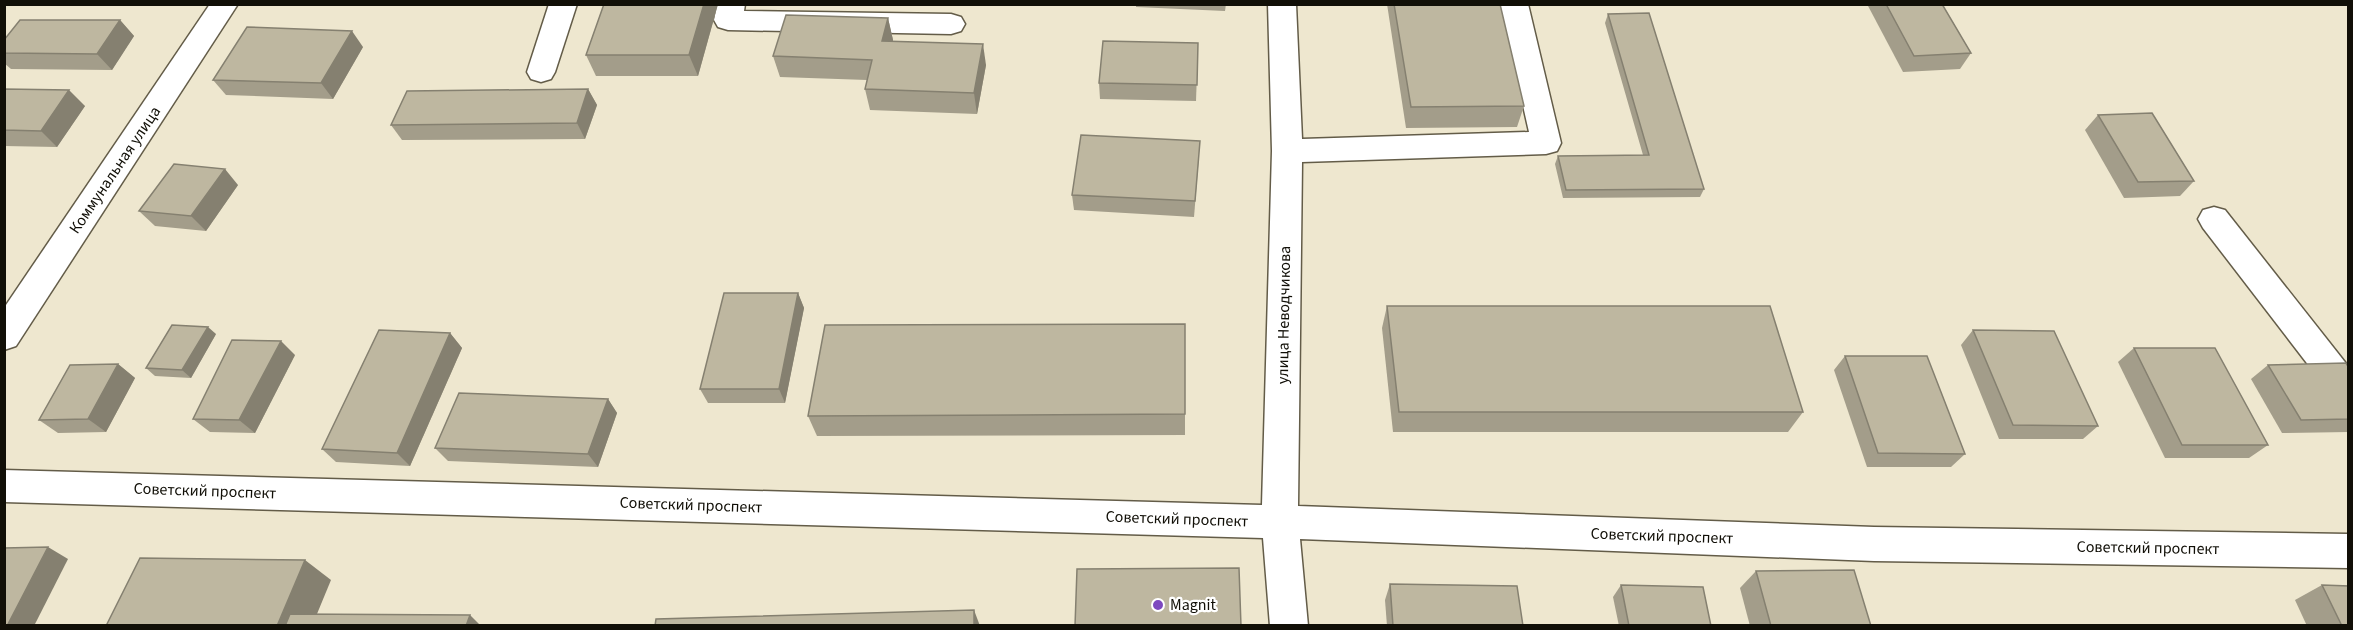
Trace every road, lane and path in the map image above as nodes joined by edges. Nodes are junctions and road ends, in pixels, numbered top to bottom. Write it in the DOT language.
graph roads {
  1 [pos="225,4"];
  2 [pos="564,4"];
  3 [pos="731,4"];
  4 [pos="1282,4"];
  5 [pos="1514,4"];
  6 [pos="951,24"];
  7 [pos="541,72"];
  8 [pos="1287,151"];
  9 [pos="2214,219"];
  10 [pos="4,336"];
  11 [pos="2349,392"];
  12 [pos="4,486"];
  13 [pos="1280,522"];
  14 [pos="2349,551"];
  15 [pos="1289,626"];
  1 -- 10 [label="street, Коммунальная улица"];
  2 -- 7 [label="street"];
  3 -- 6 [label="street"];
  4 -- 8 [label="street, улица Неводчикова"];
  5 -- 8 [label="street"];
  8 -- 13 [label="street, улица Неводчикова"];
  9 -- 11 [label="street"];
  12 -- 13 [label="street, Советский проспект"];
  13 -- 14 [label="street, Советский проспект"];
  13 -- 15 [label="street, улица Неводчикова"];
}
